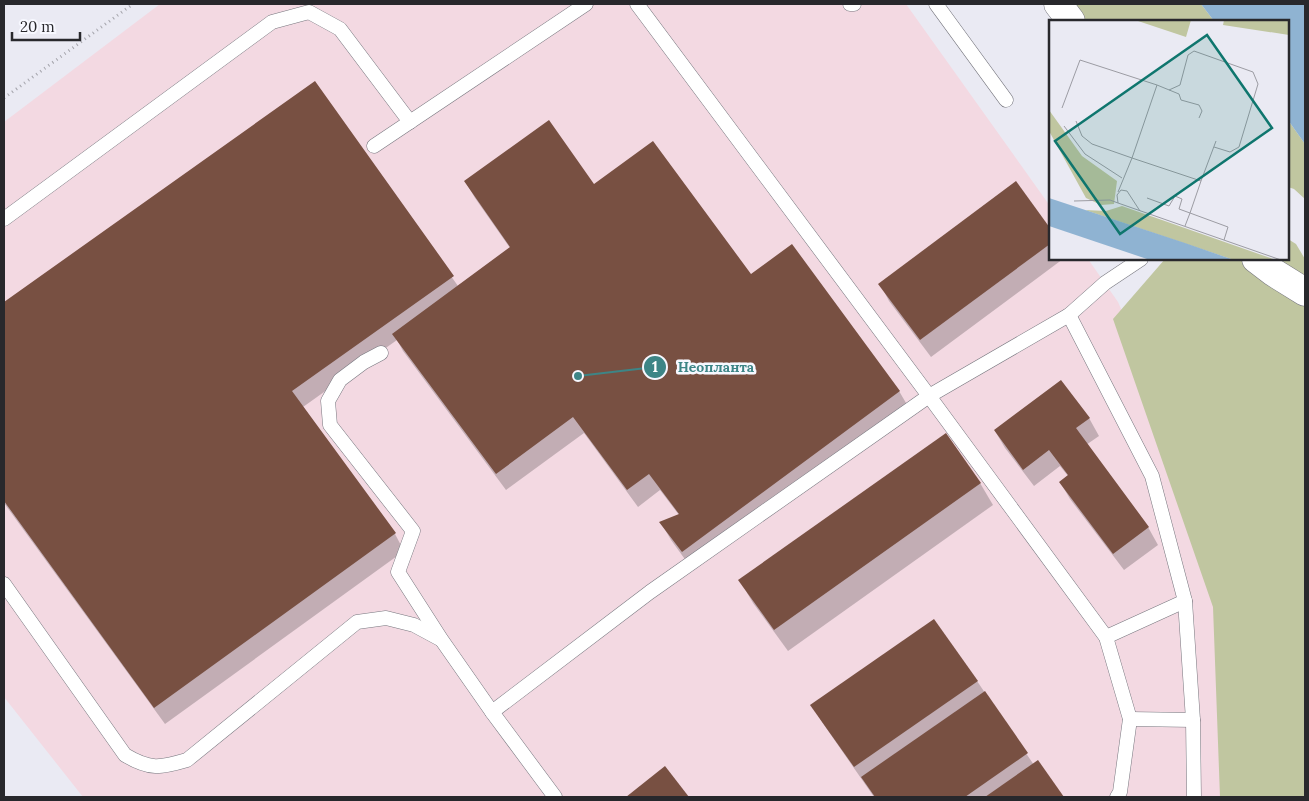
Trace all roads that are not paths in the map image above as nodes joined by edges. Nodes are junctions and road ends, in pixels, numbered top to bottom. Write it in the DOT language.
graph roads {
  1 [pos="586,4"];
  2 [pos="637,4"];
  3 [pos="936,4"];
  4 [pos="1058,4"];
  5 [pos="1070,20"];
  6 [pos="1006,100"];
  7 [pos="410,122"];
  8 [pos="374,146"];
  9 [pos="4,219"];
  10 [pos="1140,260"];
  11 [pos="1257,260"];
  12 [pos="1305,292"];
  13 [pos="1069,315"];
  14 [pos="381,353"];
  15 [pos="929,396"];
  16 [pos="4,584"];
  17 [pos="1185,601"];
  18 [pos="1106,637"];
  19 [pos="441,639"];
  20 [pos="492,712"];
  21 [pos="1130,719"];
  22 [pos="1193,720"];
  23 [pos="555,797"];
  24 [pos="1117,797"];
  25 [pos="1194,797"];
  1 -- 7 [label="lane"];
  2 -- 15 [label="lane"];
  3 -- 6 [label="lane"];
  4 -- 5 [label="street"];
  7 -- 8 [label="lane"];
  7 -- 9 [label="lane"];
  10 -- 13 [label="lane"];
  11 -- 12 [label="street"];
  13 -- 15 [label="lane"];
  13 -- 17 [label="lane"];
  14 -- 19 [label="lane"];
  15 -- 18 [label="lane"];
  15 -- 20 [label="lane"];
  16 -- 19 [label="lane"];
  17 -- 18 [label="lane"];
  17 -- 22 [label="lane"];
  18 -- 21 [label="lane"];
  19 -- 20 [label="lane"];
  20 -- 23 [label="lane"];
  21 -- 22 [label="lane"];
  21 -- 24 [label="lane"];
  22 -- 25 [label="lane"];
}
